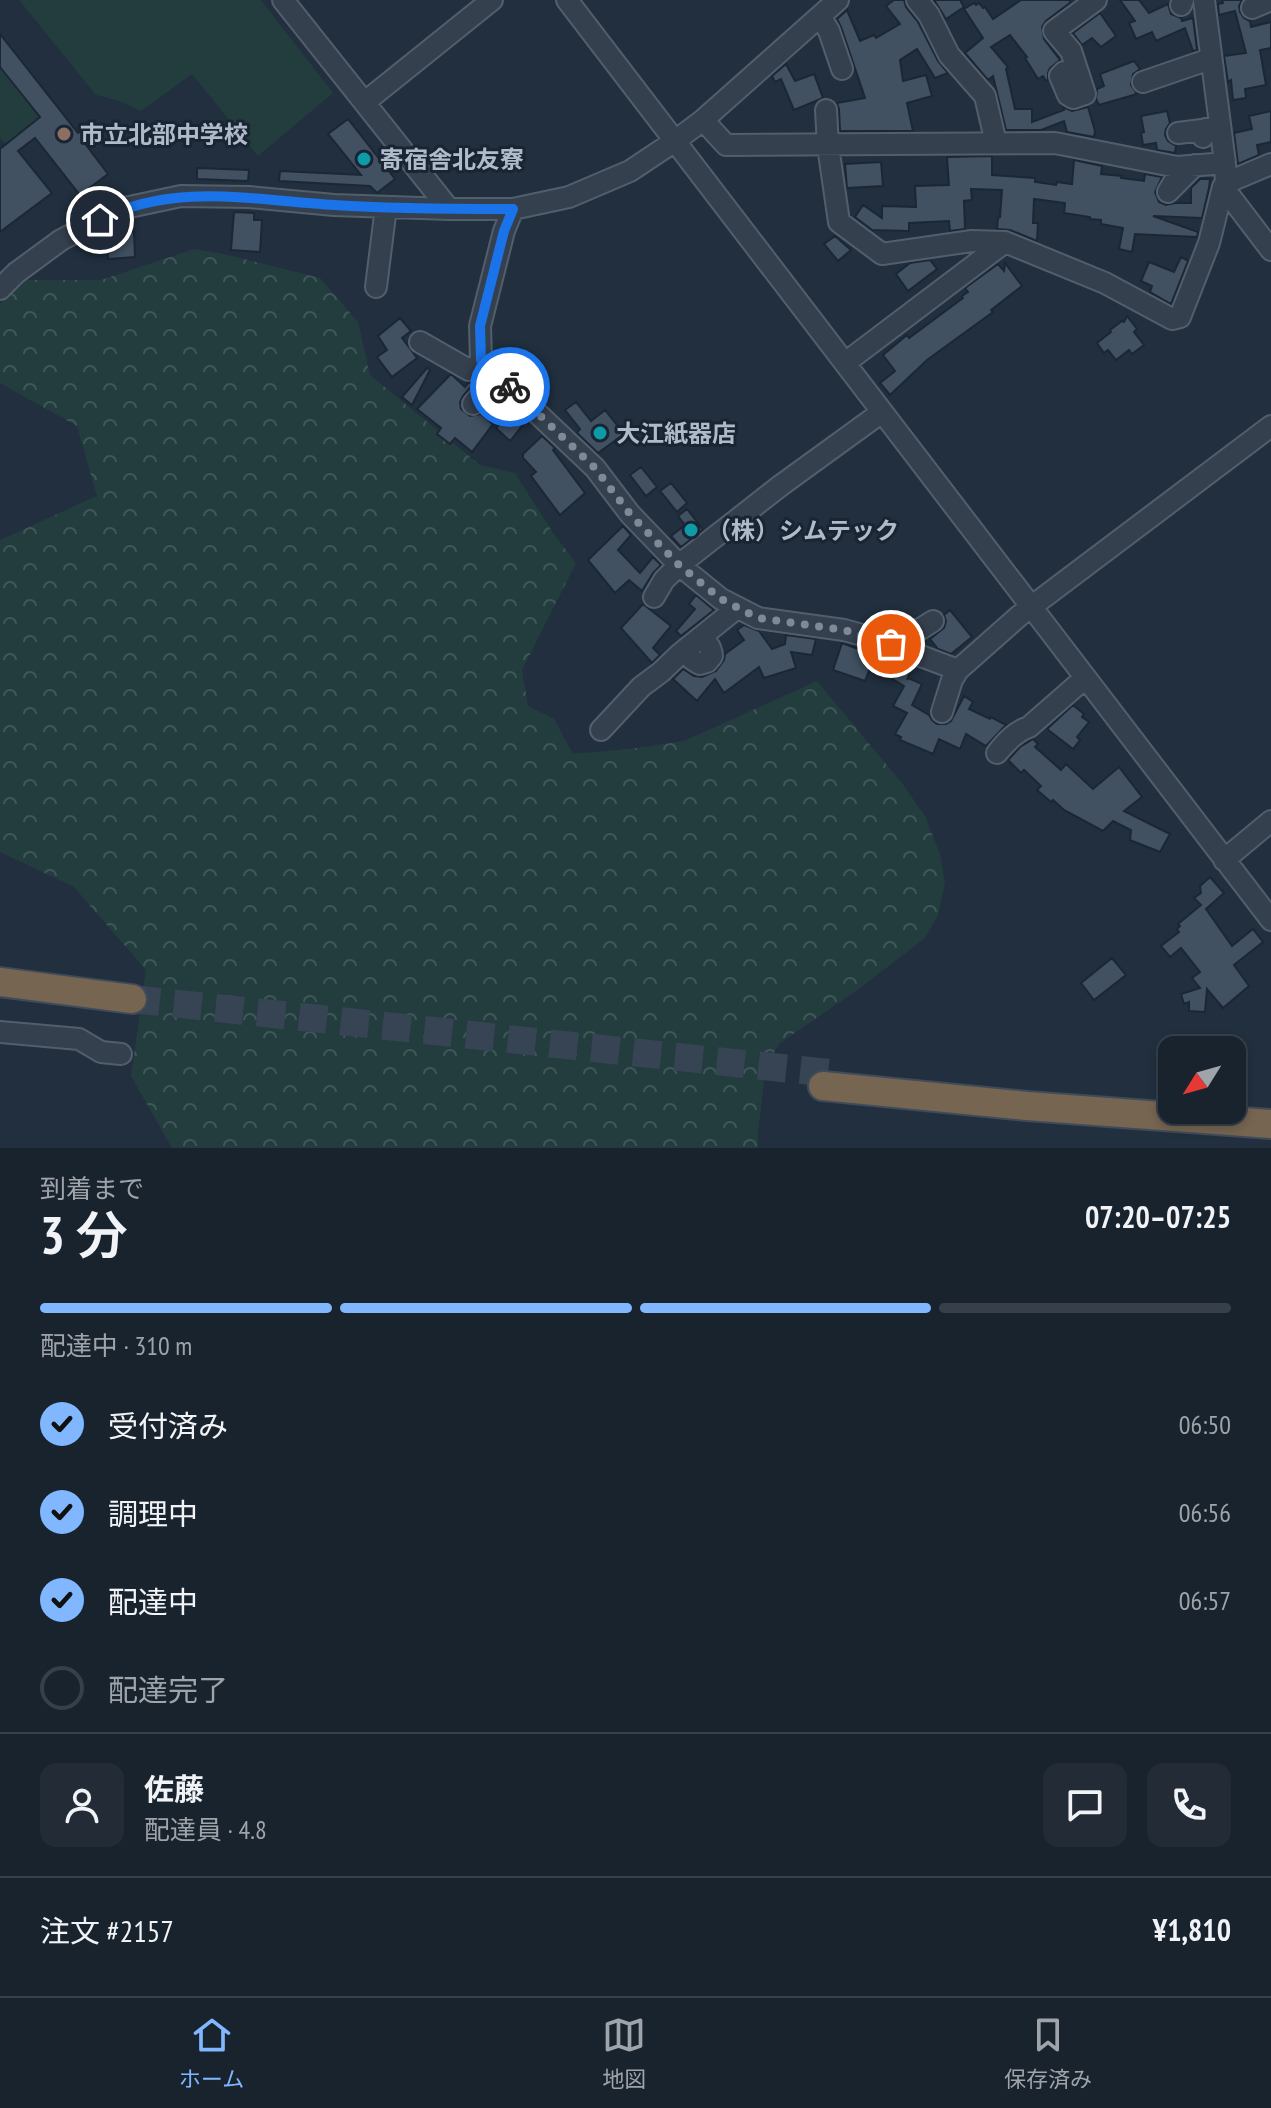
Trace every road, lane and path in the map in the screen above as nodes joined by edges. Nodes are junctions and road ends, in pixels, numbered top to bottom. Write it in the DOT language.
graph roads {
  1 [pos="283,0"];
  2 [pos="492,0"];
  3 [pos="567,0"];
  4 [pos="838,0"];
  5 [pos="917,0"];
  6 [pos="1096,0"];
  7 [pos="1204,0"];
  8 [pos="820,16"];
  9 [pos="1210,59"];
  10 [pos="842,69"];
  11 [pos="1064,72"];
  12 [pos="1143,82"];
  13 [pos="365,102"];
  14 [pos="826,110"];
  15 [pos="703,120"];
  16 [pos="1208,131"];
  17 [pos="1178,133"];
  18 [pos="675,141"];
  19 [pos="996,143"];
  20 [pos="828,146"];
  21 [pos="1271,164"];
  22 [pos="1225,177"];
  23 [pos="386,207"];
  24 [pos="449,209"];
  25 [pos="513,209"];
  26 [pos="1005,242"];
  27 [pos="1271,250"];
  28 [pos="376,287"];
  29 [pos="0,289"];
  30 [pos="420,342"];
  31 [pos="845,363"];
  32 [pos="491,369"];
  33 [pos="473,404"];
  34 [pos="882,412"];
  35 [pos="1271,426"];
  36 [pos="679,565"];
  37 [pos="654,597"];
  38 [pos="1031,607"];
  39 [pos="737,608"];
  40 [pos="933,621"];
  41 [pos="891,644"];
  42 [pos="958,670"];
  43 [pos="1085,678"];
  44 [pos="942,712"];
  45 [pos="601,730"];
  46 [pos="997,753"];
  47 [pos="1271,821"];
  48 [pos="1224,860"];
  49 [pos="1271,920"];
  50 [pos="0,982"];
  51 [pos="0,994"];
  52 [pos="0,1032"];
  53 [pos="121,1054"];
  54 [pos="1158,1104"];
  55 [pos="1246,1110"];
  56 [pos="1271,1112"];
  57 [pos="1158,1116"];
  58 [pos="1246,1122"];
  59 [pos="1271,1124"];
  1 -- 13 [label="street"];
  2 -- 13 [label="street"];
  3 -- 18 [label="street"];
  4 -- 8 [label="street"];
  5 -- 19 [label="street"];
  6 -- 11 [label="street"];
  7 -- 9 [label="street"];
  8 -- 10 [label="street"];
  8 -- 15 [label="street"];
  9 -- 12 [label="street"];
  9 -- 16 [label="street"];
  13 -- 24 [label="street"];
  14 -- 20 [label="street"];
  15 -- 18 [label="street"];
  15 -- 20 [label="street"];
  16 -- 17 [label="street"];
  16 -- 22 [label="street"];
  18 -- 25 [label="street"];
  18 -- 31 [label="street"];
  19 -- 20 [label="street"];
  19 -- 22 [label="street"];
  20 -- 26 [label="street"];
  21 -- 22 [label="street"];
  22 -- 26 [label="street"];
  22 -- 27 [label="street"];
  23 -- 24 [label="street"];
  23 -- 28 [label="street"];
  23 -- 29 [label="street"];
  24 -- 25 [label="street"];
  25 -- 32 [label="street"];
  26 -- 31 [label="street"];
  30 -- 32 [label="street"];
  31 -- 34 [label="street"];
  32 -- 33 [label="street"];
  32 -- 36 [label="street"];
  34 -- 36 [label="street"];
  34 -- 38 [label="street"];
  35 -- 38 [label="street"];
  36 -- 37 [label="street"];
  36 -- 39 [label="street"];
  38 -- 42 [label="street"];
  38 -- 43 [label="street"];
  39 -- 41 [label="street"];
  39 -- 45 [label="street"];
  40 -- 41 [label="street"];
  41 -- 42 [label="street"];
  42 -- 44 [label="street"];
  43 -- 46 [label="street"];
  43 -- 48 [label="street"];
  47 -- 48 [label="street"];
  48 -- 49 [label="street"];
  50 -- 51 [label="highway"];
  52 -- 53 [label="street"];
  54 -- 57 [label="highway"];
  55 -- 56 [label="highway"];
  58 -- 59 [label="highway"];
}
